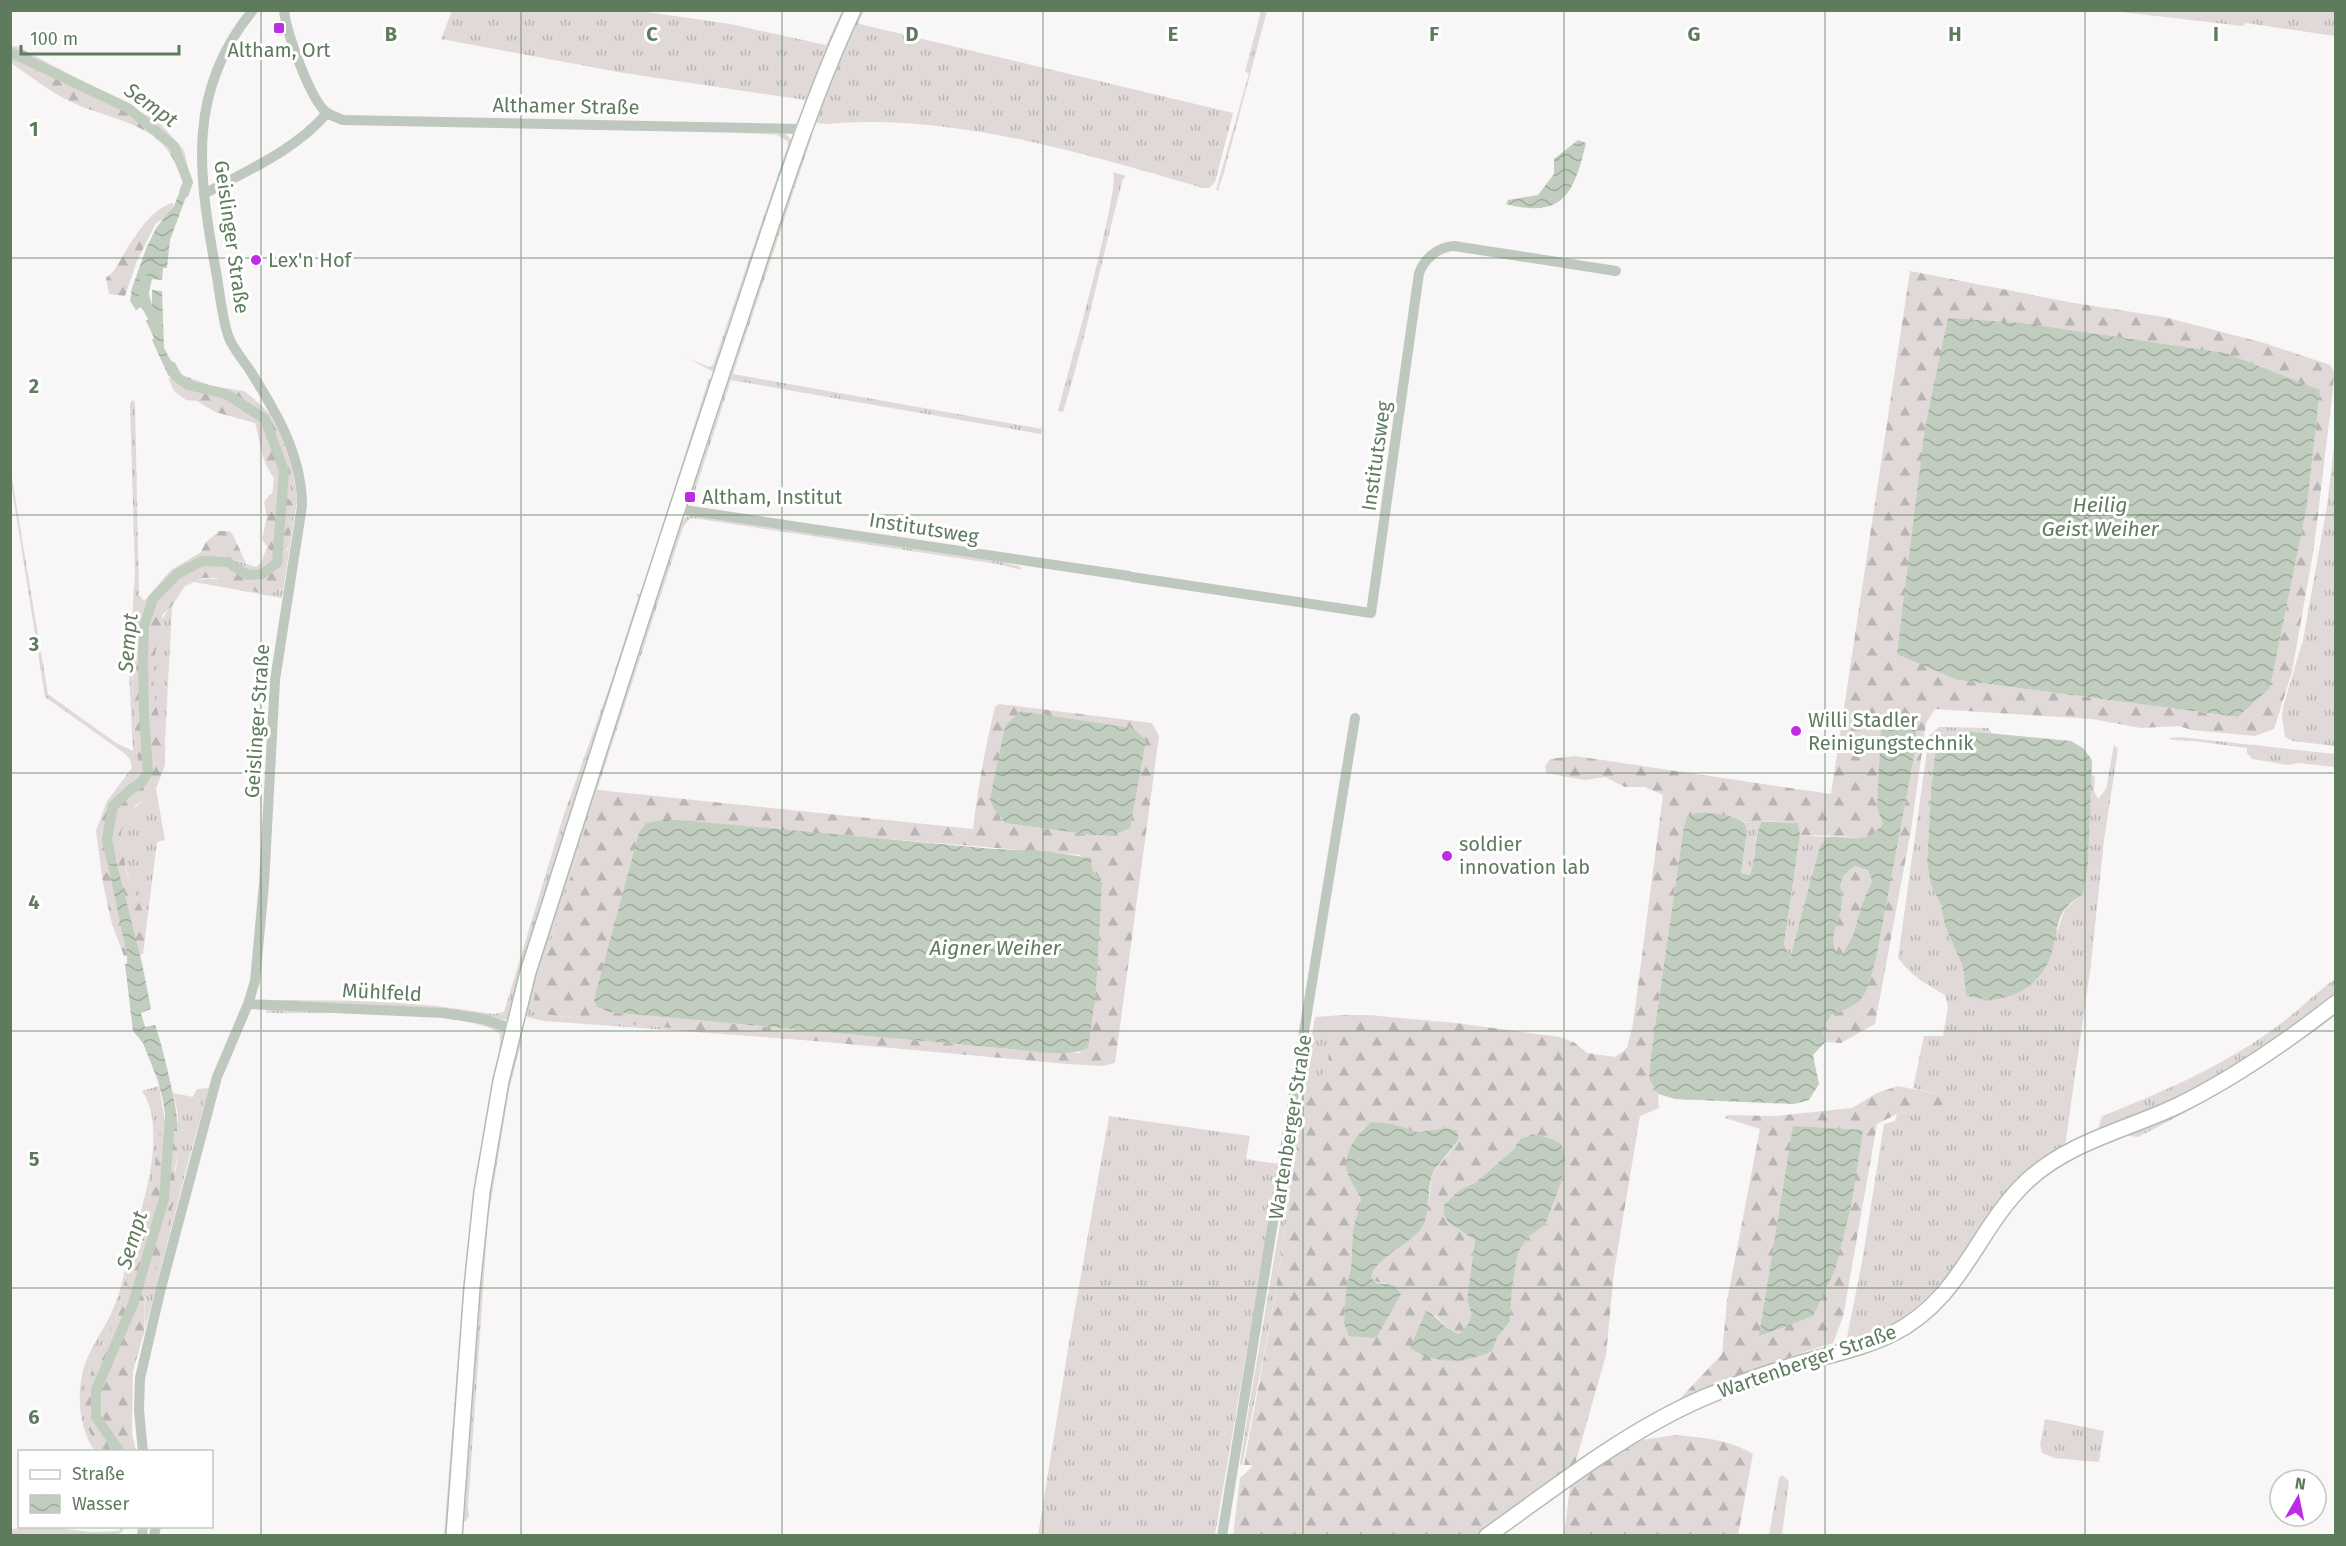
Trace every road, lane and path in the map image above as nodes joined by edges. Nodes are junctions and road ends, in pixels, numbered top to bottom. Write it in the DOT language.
graph roads {
  1 [pos="253,10"];
  2 [pos="284,10"];
  3 [pos="853,10"];
  4 [pos="327,113"];
  5 [pos="805,129"];
  6 [pos="204,194"];
  7 [pos="1616,271"];
  8 [pos="678,509"];
  9 [pos="1355,718"];
  10 [pos="2336,1003"];
  11 [pos="248,1004"];
  12 [pos="513,1029"];
  13 [pos="143,1450"];
  14 [pos="454,1536"];
  15 [pos="1222,1536"];
  16 [pos="1487,1536"];
  1 -- 6 [label="street, Geislinger Straße"];
  2 -- 4 [label="street"];
  3 -- 5 [label="main road"];
  4 -- 5 [label="street, Althamer Straße"];
  4 -- 6 [label="street"];
  5 -- 8 [label="main road"];
  6 -- 11 [label="street, Geislinger Straße"];
  7 -- 8 [label="street, Institutsweg"];
  8 -- 12 [label="main road"];
  9 -- 15 [label="street, Wartenberger Straße"];
  10 -- 16 [label="main road, Wartenberger Straße"];
  11 -- 12 [label="street, Mühlfeld"];
  11 -- 13 [label="street, Geislinger Straße"];
  12 -- 14 [label="main road"];
}
